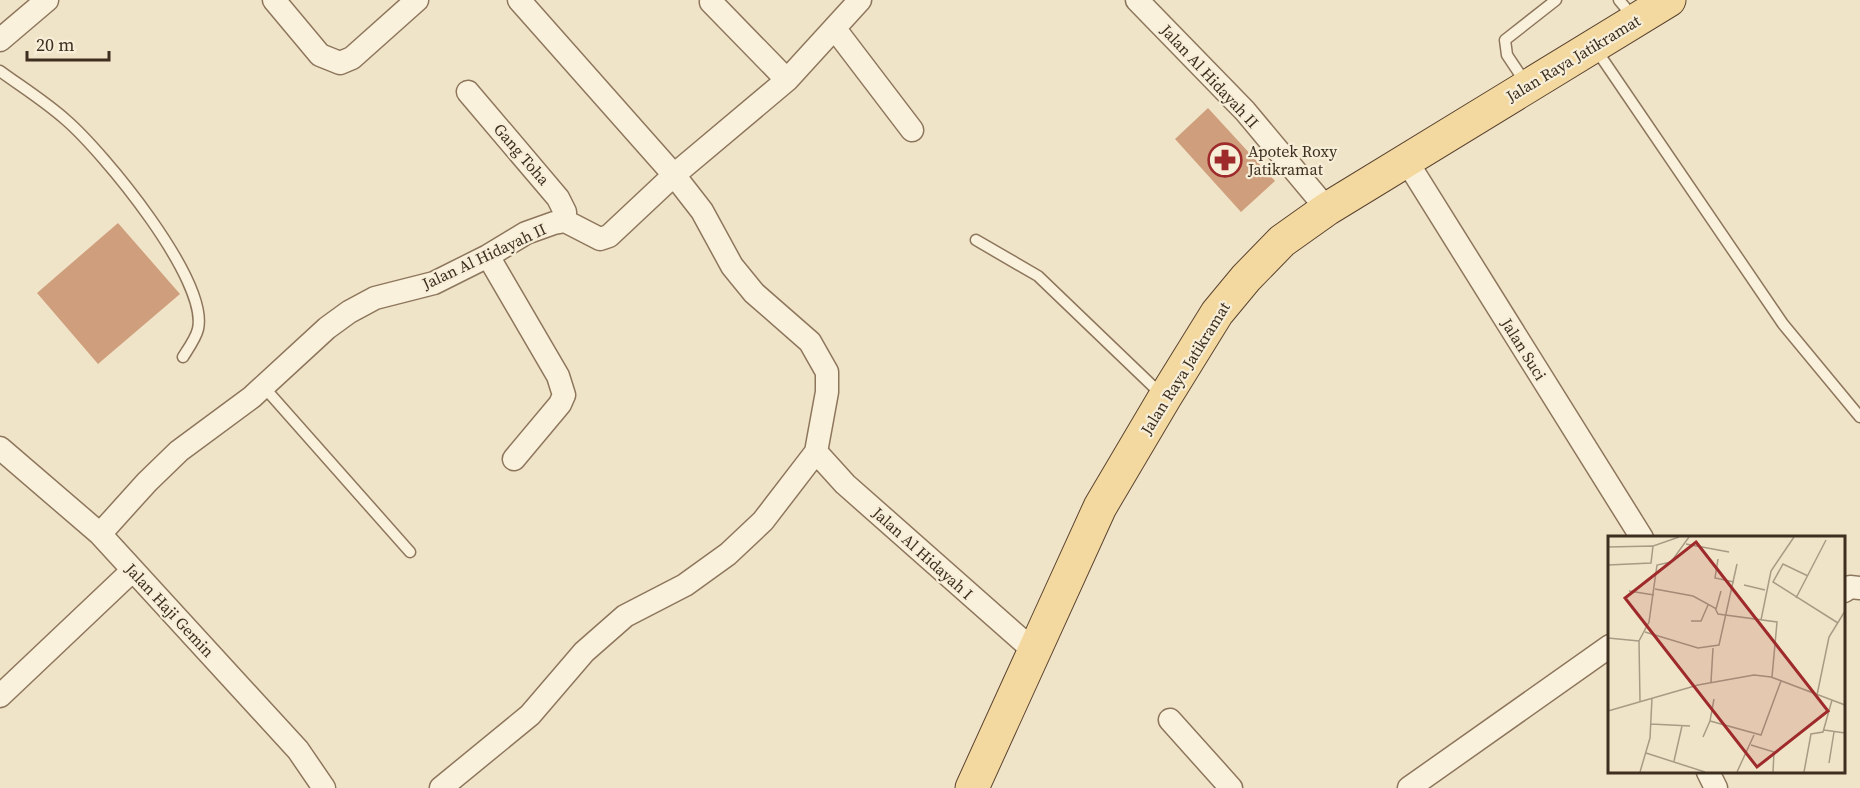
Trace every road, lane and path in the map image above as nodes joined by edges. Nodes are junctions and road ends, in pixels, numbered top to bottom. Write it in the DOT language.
graph roads {
  1 [pos="47,0"];
  2 [pos="274,0"];
  3 [pos="417,0"];
  4 [pos="519,0"];
  5 [pos="860,0"];
  6 [pos="1137,0"];
  7 [pos="1556,0"];
  8 [pos="1669,0"];
  9 [pos="711,2"];
  10 [pos="1628,10"];
  11 [pos="835,29"];
  12 [pos="0,40"];
  13 [pos="1594,45"];
  14 [pos="0,71"];
  15 [pos="787,80"];
  16 [pos="1527,85"];
  17 [pos="468,92"];
  18 [pos="912,130"];
  19 [pos="1406,160"];
  20 [pos="674,175"];
  21 [pos="1327,209"];
  22 [pos="565,221"];
  23 [pos="976,240"];
  24 [pos="488,256"];
  25 [pos="183,357"];
  26 [pos="264,386"];
  27 [pos="1165,397"];
  28 [pos="1860,417"];
  29 [pos="0,448"];
  30 [pos="816,452"];
  31 [pos="514,459"];
  32 [pos="100,534"];
  33 [pos="1641,536"];
  34 [pos="410,552"];
  35 [pos="133,570"];
  36 [pos="1860,588"];
  37 [pos="1845,590"];
  38 [pos="1608,647"];
  39 [pos="1034,651"];
  40 [pos="0,696"];
  41 [pos="1170,720"];
  42 [pos="1708,773"];
  43 [pos="324,788"];
  44 [pos="441,788"];
  45 [pos="972,788"];
  46 [pos="1231,788"];
  47 [pos="1409,788"];
  48 [pos="1716,788"];
  1 -- 12 [label="street"];
  2 -- 3 [label="street"];
  4 -- 20 [label="street"];
  5 -- 11 [label="street, Jalan Al Hidayah II"];
  6 -- 21 [label="street, Jalan Al Hidayah II"];
  7 -- 16 [label="lane"];
  8 -- 10 [label="main road, Jalan Raya Jatikramat"];
  9 -- 15 [label="street"];
  10 -- 13 [label="main road, Jalan Raya Jatikramat"];
  11 -- 15 [label="street, Jalan Al Hidayah II"];
  11 -- 18 [label="street"];
  13 -- 16 [label="main road, Jalan Raya Jatikramat"];
  13 -- 28 [label="lane"];
  14 -- 25 [label="lane"];
  15 -- 20 [label="street, Jalan Al Hidayah II"];
  16 -- 19 [label="main road, Jalan Raya Jatikramat"];
  17 -- 22 [label="street, Gang Toha"];
  19 -- 21 [label="main road, Jalan Raya Jatikramat"];
  19 -- 33 [label="street, Jalan Suci"];
  20 -- 22 [label="street, Jalan Al Hidayah II"];
  20 -- 30 [label="street"];
  21 -- 27 [label="main road, Jalan Raya Jatikramat"];
  22 -- 24 [label="street, Jalan Al Hidayah II"];
  23 -- 27 [label="lane"];
  24 -- 26 [label="street, Jalan Al Hidayah II"];
  24 -- 31 [label="street"];
  26 -- 32 [label="street, Jalan Al Hidayah II"];
  26 -- 34 [label="lane"];
  27 -- 39 [label="main road, Jalan Raya Jatikramat"];
  29 -- 32 [label="street, Jalan Haji Gemin"];
  30 -- 39 [label="street, Jalan Al Hidayah I"];
  30 -- 44 [label="street"];
  32 -- 35 [label="street, Jalan Haji Gemin"];
  35 -- 40 [label="street"];
  35 -- 43 [label="street, Jalan Haji Gemin"];
  36 -- 37 [label="street"];
  38 -- 47 [label="street"];
  39 -- 45 [label="main road, Jalan Raya Jatikramat"];
  41 -- 46 [label="street"];
  42 -- 48 [label="street"];
}
